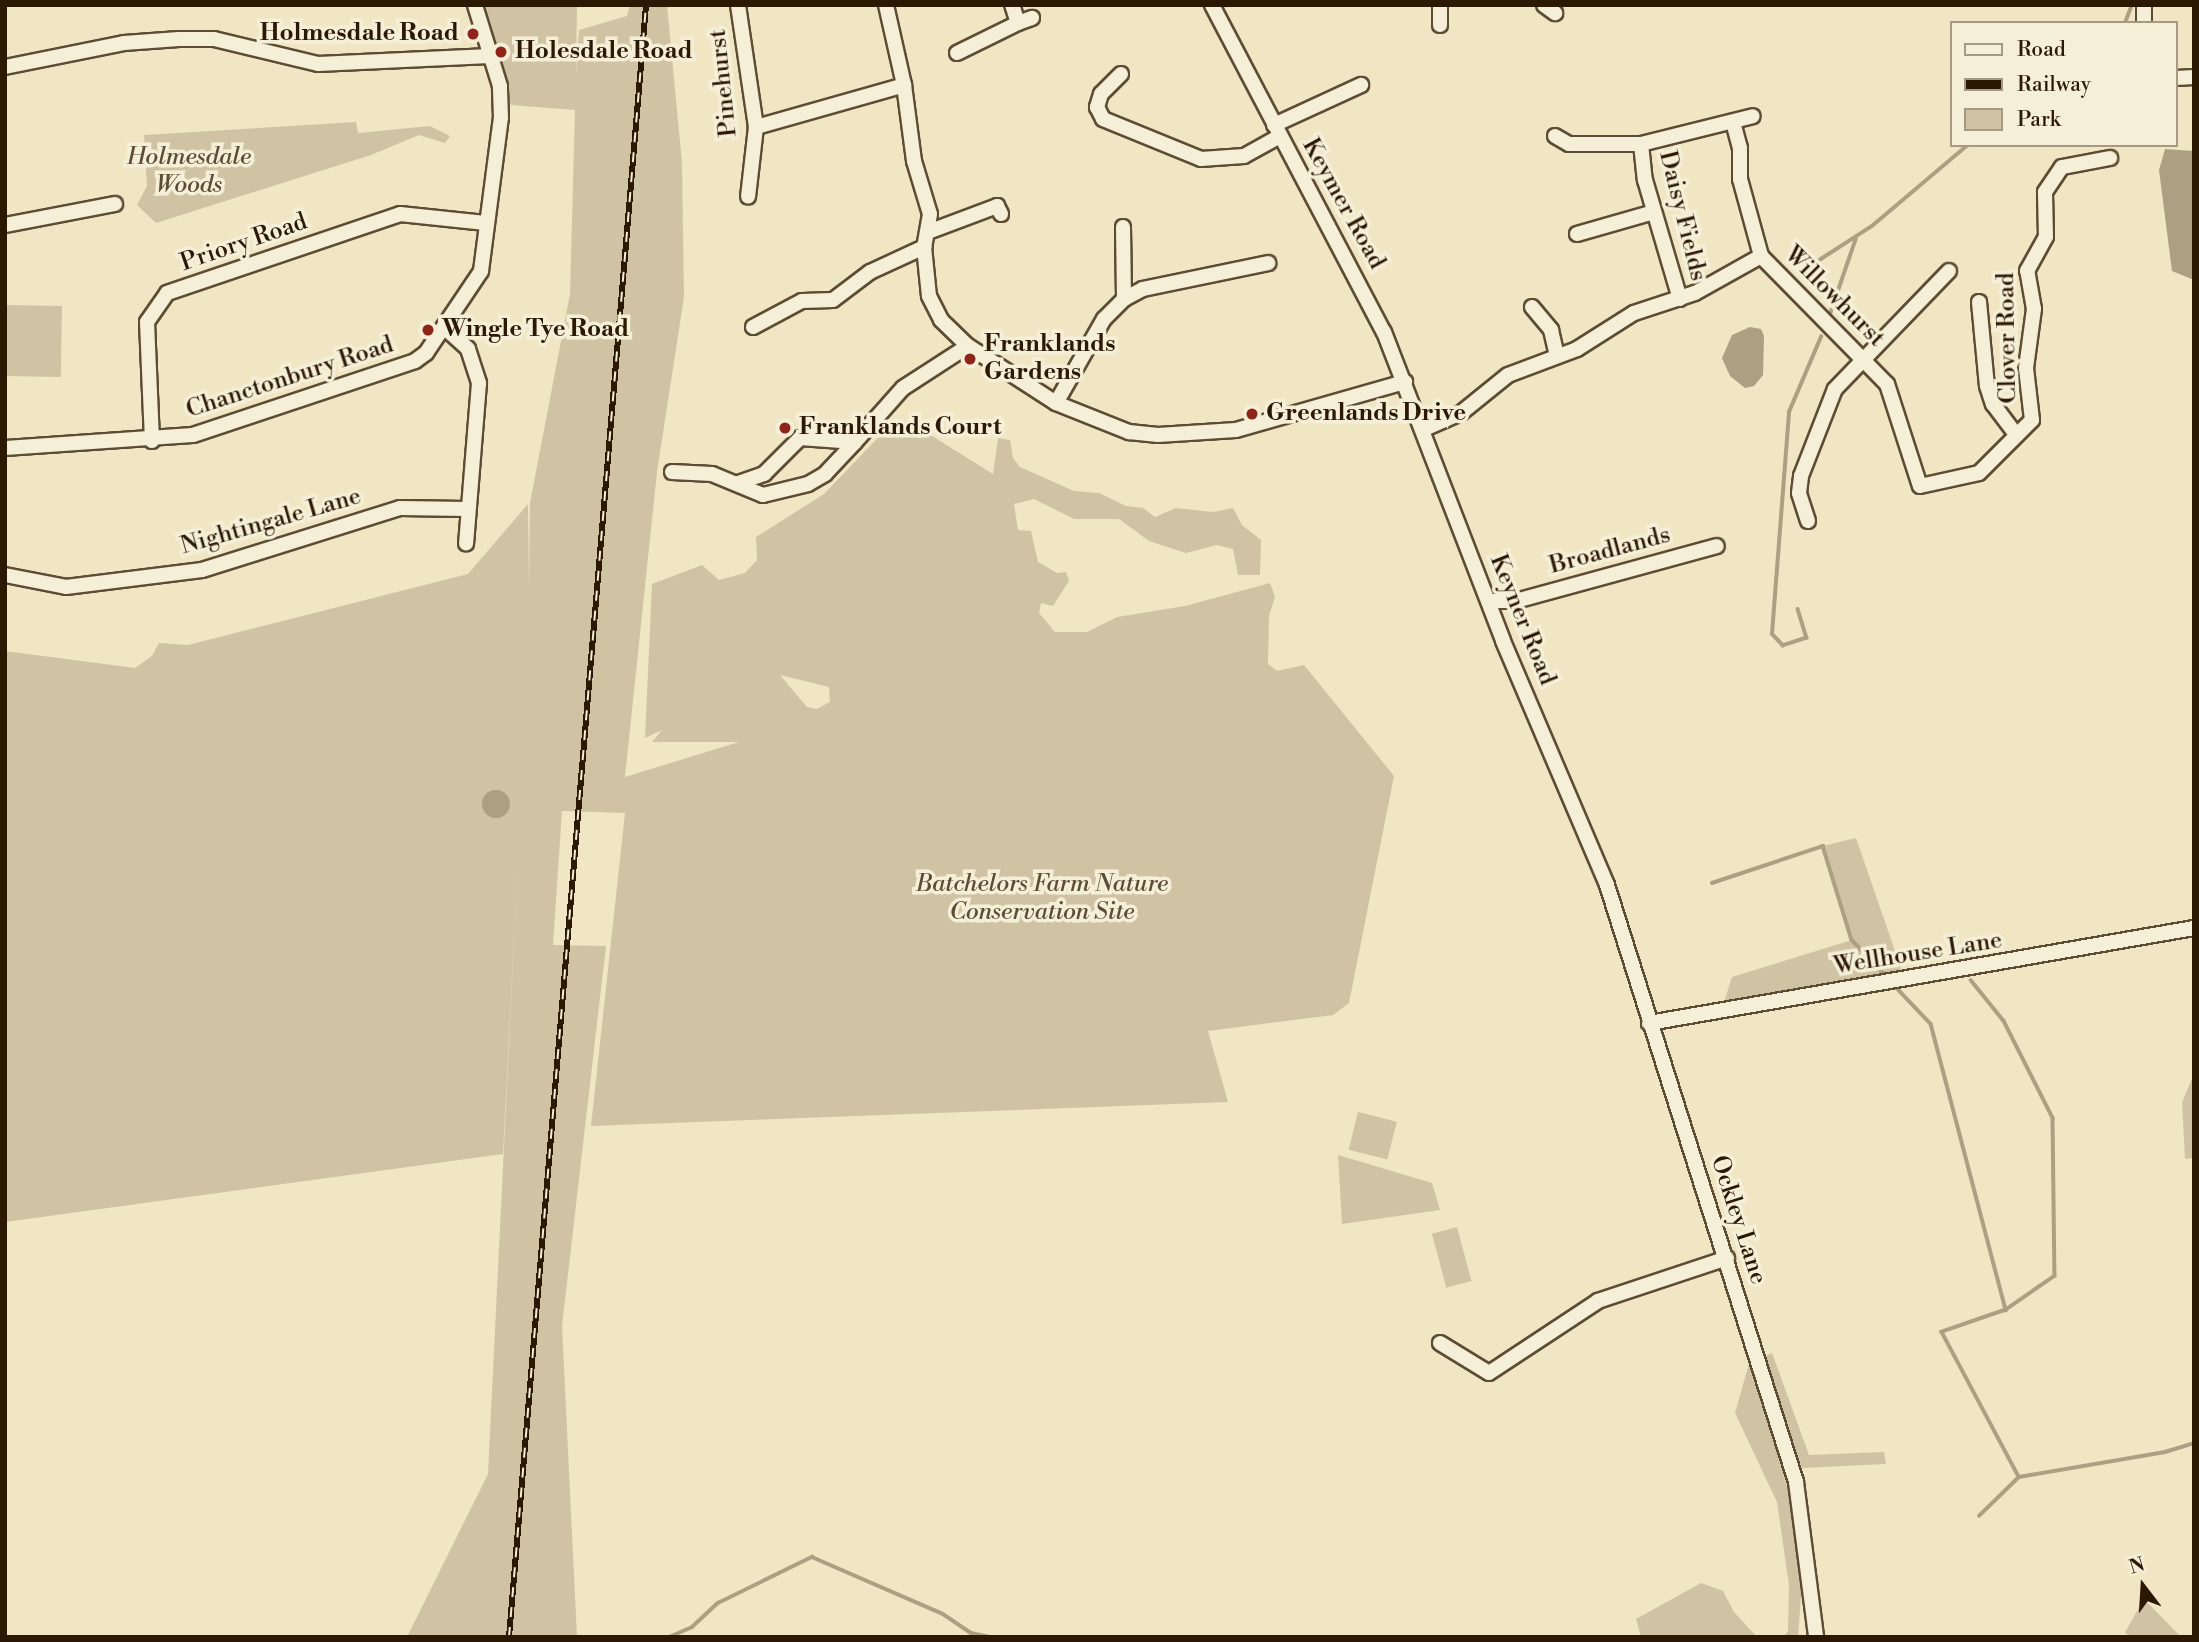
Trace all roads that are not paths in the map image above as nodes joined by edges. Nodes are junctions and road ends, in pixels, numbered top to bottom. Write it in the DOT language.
graph roads {
  1 [pos="475,5"];
  2 [pos="738,5"];
  3 [pos="886,5"];
  4 [pos="1012,5"];
  5 [pos="1212,5"];
  6 [pos="1440,5"];
  7 [pos="1440,25"];
  8 [pos="957,53"];
  9 [pos="490,56"];
  10 [pos="5,67"];
  11 [pos="1121,74"];
  12 [pos="904,85"];
  13 [pos="1361,85"];
  14 [pos="1754,116"];
  15 [pos="1733,122"];
  16 [pos="756,127"];
  17 [pos="1277,131"];
  18 [pos="1555,136"];
  19 [pos="1641,144"];
  20 [pos="2110,158"];
  21 [pos="748,197"];
  22 [pos="115,204"];
  23 [pos="1654,212"];
  24 [pos="1001,214"];
  25 [pos="486,223"];
  26 [pos="5,225"];
  27 [pos="1123,227"];
  28 [pos="928,232"];
  29 [pos="1577,234"];
  30 [pos="924,247"];
  31 [pos="1761,256"];
  32 [pos="1268,263"];
  33 [pos="1949,271"];
  34 [pos="1124,299"];
  35 [pos="1680,299"];
  36 [pos="1979,302"];
  37 [pos="1532,307"];
  38 [pos="753,327"];
  39 [pos="445,328"];
  40 [pos="968,346"];
  41 [pos="1557,355"];
  42 [pos="1862,359"];
  43 [pos="1405,382"];
  44 [pos="1056,403"];
  45 [pos="1424,429"];
  46 [pos="2016,435"];
  47 [pos="152,441"];
  48 [pos="855,442"];
  49 [pos="5,448"];
  50 [pos="672,472"];
  51 [pos="1979,472"];
  52 [pos="757,476"];
  53 [pos="738,483"];
  54 [pos="787,488"];
  55 [pos="466,509"];
  56 [pos="1808,521"];
  57 [pos="466,543"];
  58 [pos="1717,546"];
  59 [pos="5,575"];
  60 [pos="1489,601"];
  61 [pos="1516,601"];
  62 [pos="1497,621"];
  63 [pos="1583,827"];
  64 [pos="2194,928"];
  65 [pos="1649,1023"];
  66 [pos="1727,1258"];
  67 [pos="1440,1343"];
  68 [pos="1816,1637"];
  1 -- 9 [label="street, Chanctonbury Road"];
  2 -- 16 [label="street, Pinehurst"];
  3 -- 12 [label="street"];
  4 -- 8 [label="street"];
  5 -- 17 [label="street, Keymer Road"];
  6 -- 7 [label="street"];
  9 -- 10 [label="street"];
  9 -- 25 [label="street, Chanctonbury Road"];
  11 -- 17 [label="street"];
  12 -- 16 [label="street"];
  12 -- 28 [label="street"];
  13 -- 17 [label="street"];
  14 -- 15 [label="street"];
  15 -- 19 [label="street"];
  15 -- 31 [label="street"];
  16 -- 21 [label="street, Pinehurst"];
  17 -- 43 [label="street, Keymer Road"];
  18 -- 19 [label="street"];
  19 -- 23 [label="street, Daisy Fields"];
  20 -- 46 [label="street, Clover Road"];
  22 -- 26 [label="street"];
  23 -- 29 [label="street"];
  23 -- 35 [label="street, Daisy Fields"];
  24 -- 28 [label="street"];
  25 -- 39 [label="street, Chanctonbury Road"];
  25 -- 47 [label="street, Priory Road"];
  27 -- 34 [label="street"];
  28 -- 30 [label="street"];
  30 -- 38 [label="street"];
  30 -- 40 [label="street"];
  31 -- 35 [label="street, Willowhurst"];
  31 -- 42 [label="street, Willowhurst"];
  32 -- 34 [label="street"];
  33 -- 42 [label="street"];
  34 -- 44 [label="street"];
  35 -- 41 [label="street, Willowhurst"];
  36 -- 46 [label="street, Clover Road"];
  37 -- 41 [label="street"];
  39 -- 47 [label="street, Chanctonbury Road"];
  39 -- 55 [label="street"];
  40 -- 44 [label="street"];
  40 -- 48 [label="street"];
  41 -- 45 [label="street, Willowhurst"];
  42 -- 51 [label="street, Willowhurst"];
  42 -- 56 [label="street"];
  43 -- 44 [label="street"];
  43 -- 45 [label="street, Keymer Road"];
  45 -- 60 [label="street, Keyner Road"];
  46 -- 51 [label="street, Clover Road"];
  47 -- 49 [label="street, Chanctonbury Road"];
  48 -- 52 [label="street"];
  48 -- 54 [label="street"];
  50 -- 53 [label="street"];
  52 -- 53 [label="street"];
  52 -- 54 [label="street"];
  53 -- 54 [label="street"];
  55 -- 57 [label="street"];
  55 -- 59 [label="street, Nightingale Lane"];
  58 -- 61 [label="street, Broadlands"];
  60 -- 61 [label="street, Broadlands"];
  60 -- 62 [label="street, Keyner Road"];
  61 -- 62 [label="street"];
  62 -- 63 [label="street, Keyner Road"];
  63 -- 65 [label="street, Ockley Lane"];
  64 -- 65 [label="street, Wellhouse Lane"];
  65 -- 66 [label="street, Ockley Lane"];
  66 -- 67 [label="street"];
  66 -- 68 [label="street, Ockley Lane"];
}
